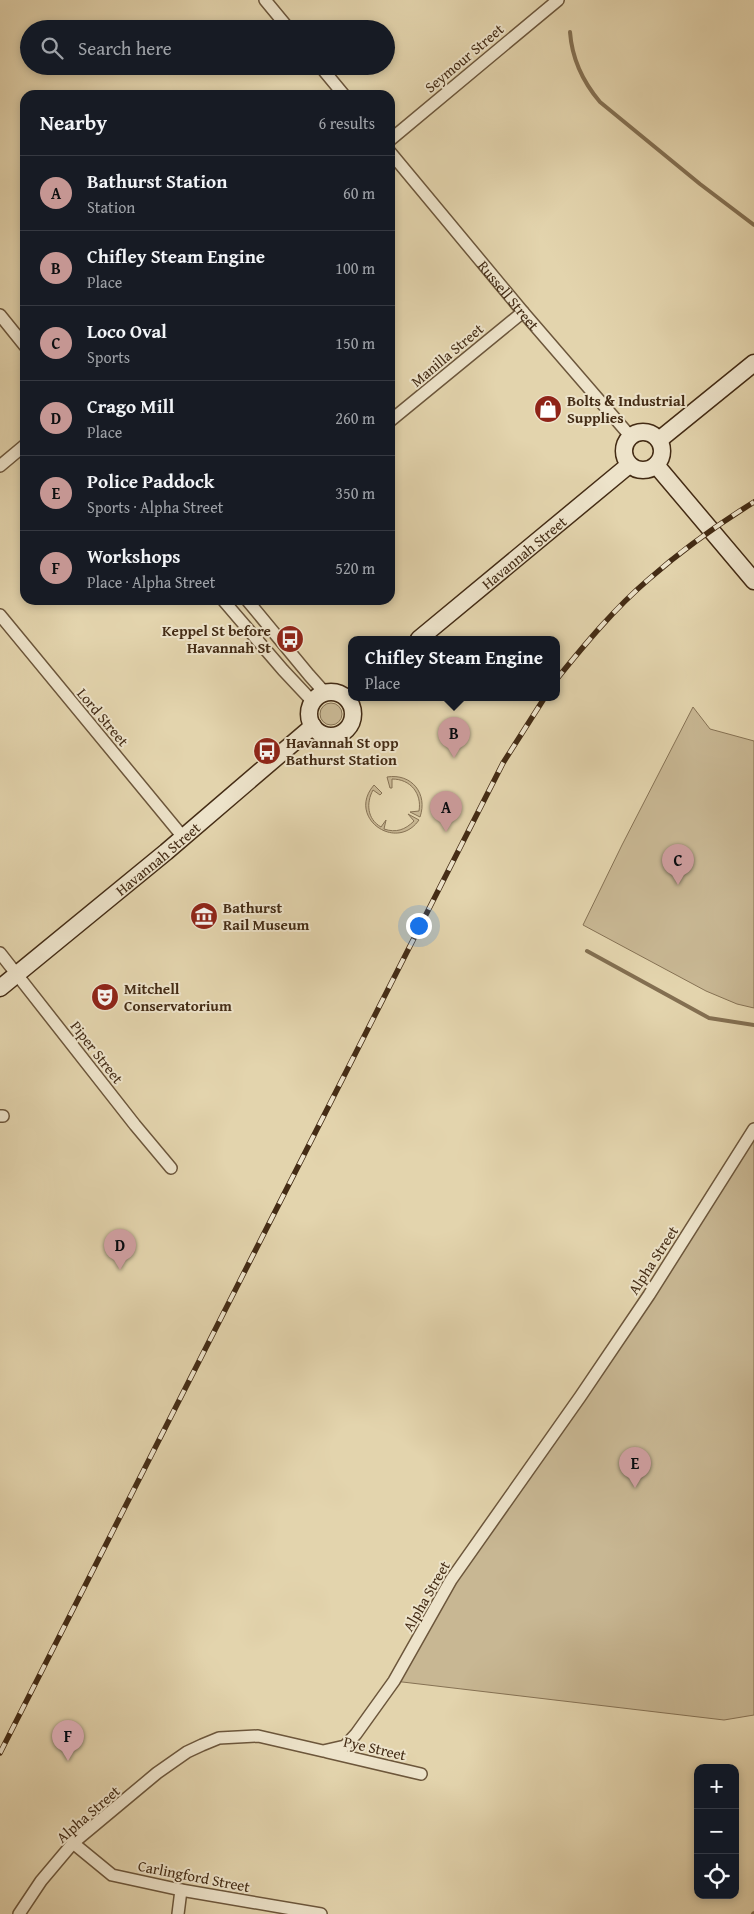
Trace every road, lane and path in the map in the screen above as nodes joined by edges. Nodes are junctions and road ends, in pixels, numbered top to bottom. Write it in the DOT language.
graph roads {
  1 [pos="265,0"];
  2 [pos="558,0"];
  3 [pos="282,20"];
  4 [pos="327,75"];
  5 [pos="340,90"];
  6 [pos="395,136"];
  7 [pos="395,158"];
  8 [pos="523,312"];
  9 [pos="0,315"];
  10 [pos="20,340"];
  11 [pos="754,363"];
  12 [pos="395,417"];
  13 [pos="631,437"];
  14 [pos="658,440"];
  15 [pos="20,449"];
  16 [pos="629,464"];
  17 [pos="656,465"];
  18 [pos="0,466"];
  19 [pos="754,581"];
  20 [pos="228,605"];
  21 [pos="252,605"];
  22 [pos="258,612"];
  23 [pos="0,615"];
  24 [pos="243,624"];
  25 [pos="423,636"];
  26 [pos="348,696"];
  27 [pos="319,698"];
  28 [pos="350,701"];
  29 [pos="313,726"];
  30 [pos="184,837"];
  31 [pos="0,953"];
  32 [pos="16,974"];
  33 [pos="0,988"];
  34 [pos="754,1129"];
  35 [pos="171,1168"];
  36 [pos="324,1751"];
  37 [pos="420,1774"];
  38 [pos="73,1844"];
  39 [pos="181,1890"];
  40 [pos="19,1914"];
  41 [pos="178,1914"];
  42 [pos="321,1914"];
  1 -- 3 [label="street"];
  2 -- 6 [label="street, Seymour Street"];
  4 -- 5 [label="street"];
  7 -- 8 [label="street, Russell Street"];
  8 -- 12 [label="street, Manilla Street"];
  8 -- 13 [label="street, Russell Street"];
  9 -- 10 [label="street"];
  11 -- 14 [label="street"];
  13 -- 14 [label="street"];
  13 -- 16 [label="street"];
  14 -- 17 [label="street"];
  15 -- 18 [label="street"];
  16 -- 17 [label="street"];
  16 -- 25 [label="street, Havannah Street"];
  17 -- 19 [label="street"];
  20 -- 24 [label="street"];
  21 -- 22 [label="street"];
  22 -- 24 [label="street"];
  22 -- 27 [label="street"];
  23 -- 30 [label="street, Lord Street"];
  24 -- 27 [label="street"];
  26 -- 27 [label="street"];
  27 -- 29 [label="street"];
  28 -- 29 [label="street"];
  29 -- 30 [label="street, Havannah Street"];
  30 -- 32 [label="street, Havannah Street"];
  31 -- 32 [label="street, Piper Street"];
  32 -- 33 [label="street, Havannah Street"];
  32 -- 35 [label="street, Piper Street"];
  34 -- 36 [label="street, Alpha Street"];
  36 -- 37 [label="street, Pye Street"];
  36 -- 38 [label="street, Alpha Street"];
  38 -- 39 [label="street, Carlingford Street"];
  38 -- 40 [label="street, Alpha Street"];
  39 -- 41 [label="street"];
  39 -- 42 [label="street, Carlingford Street"];
}
